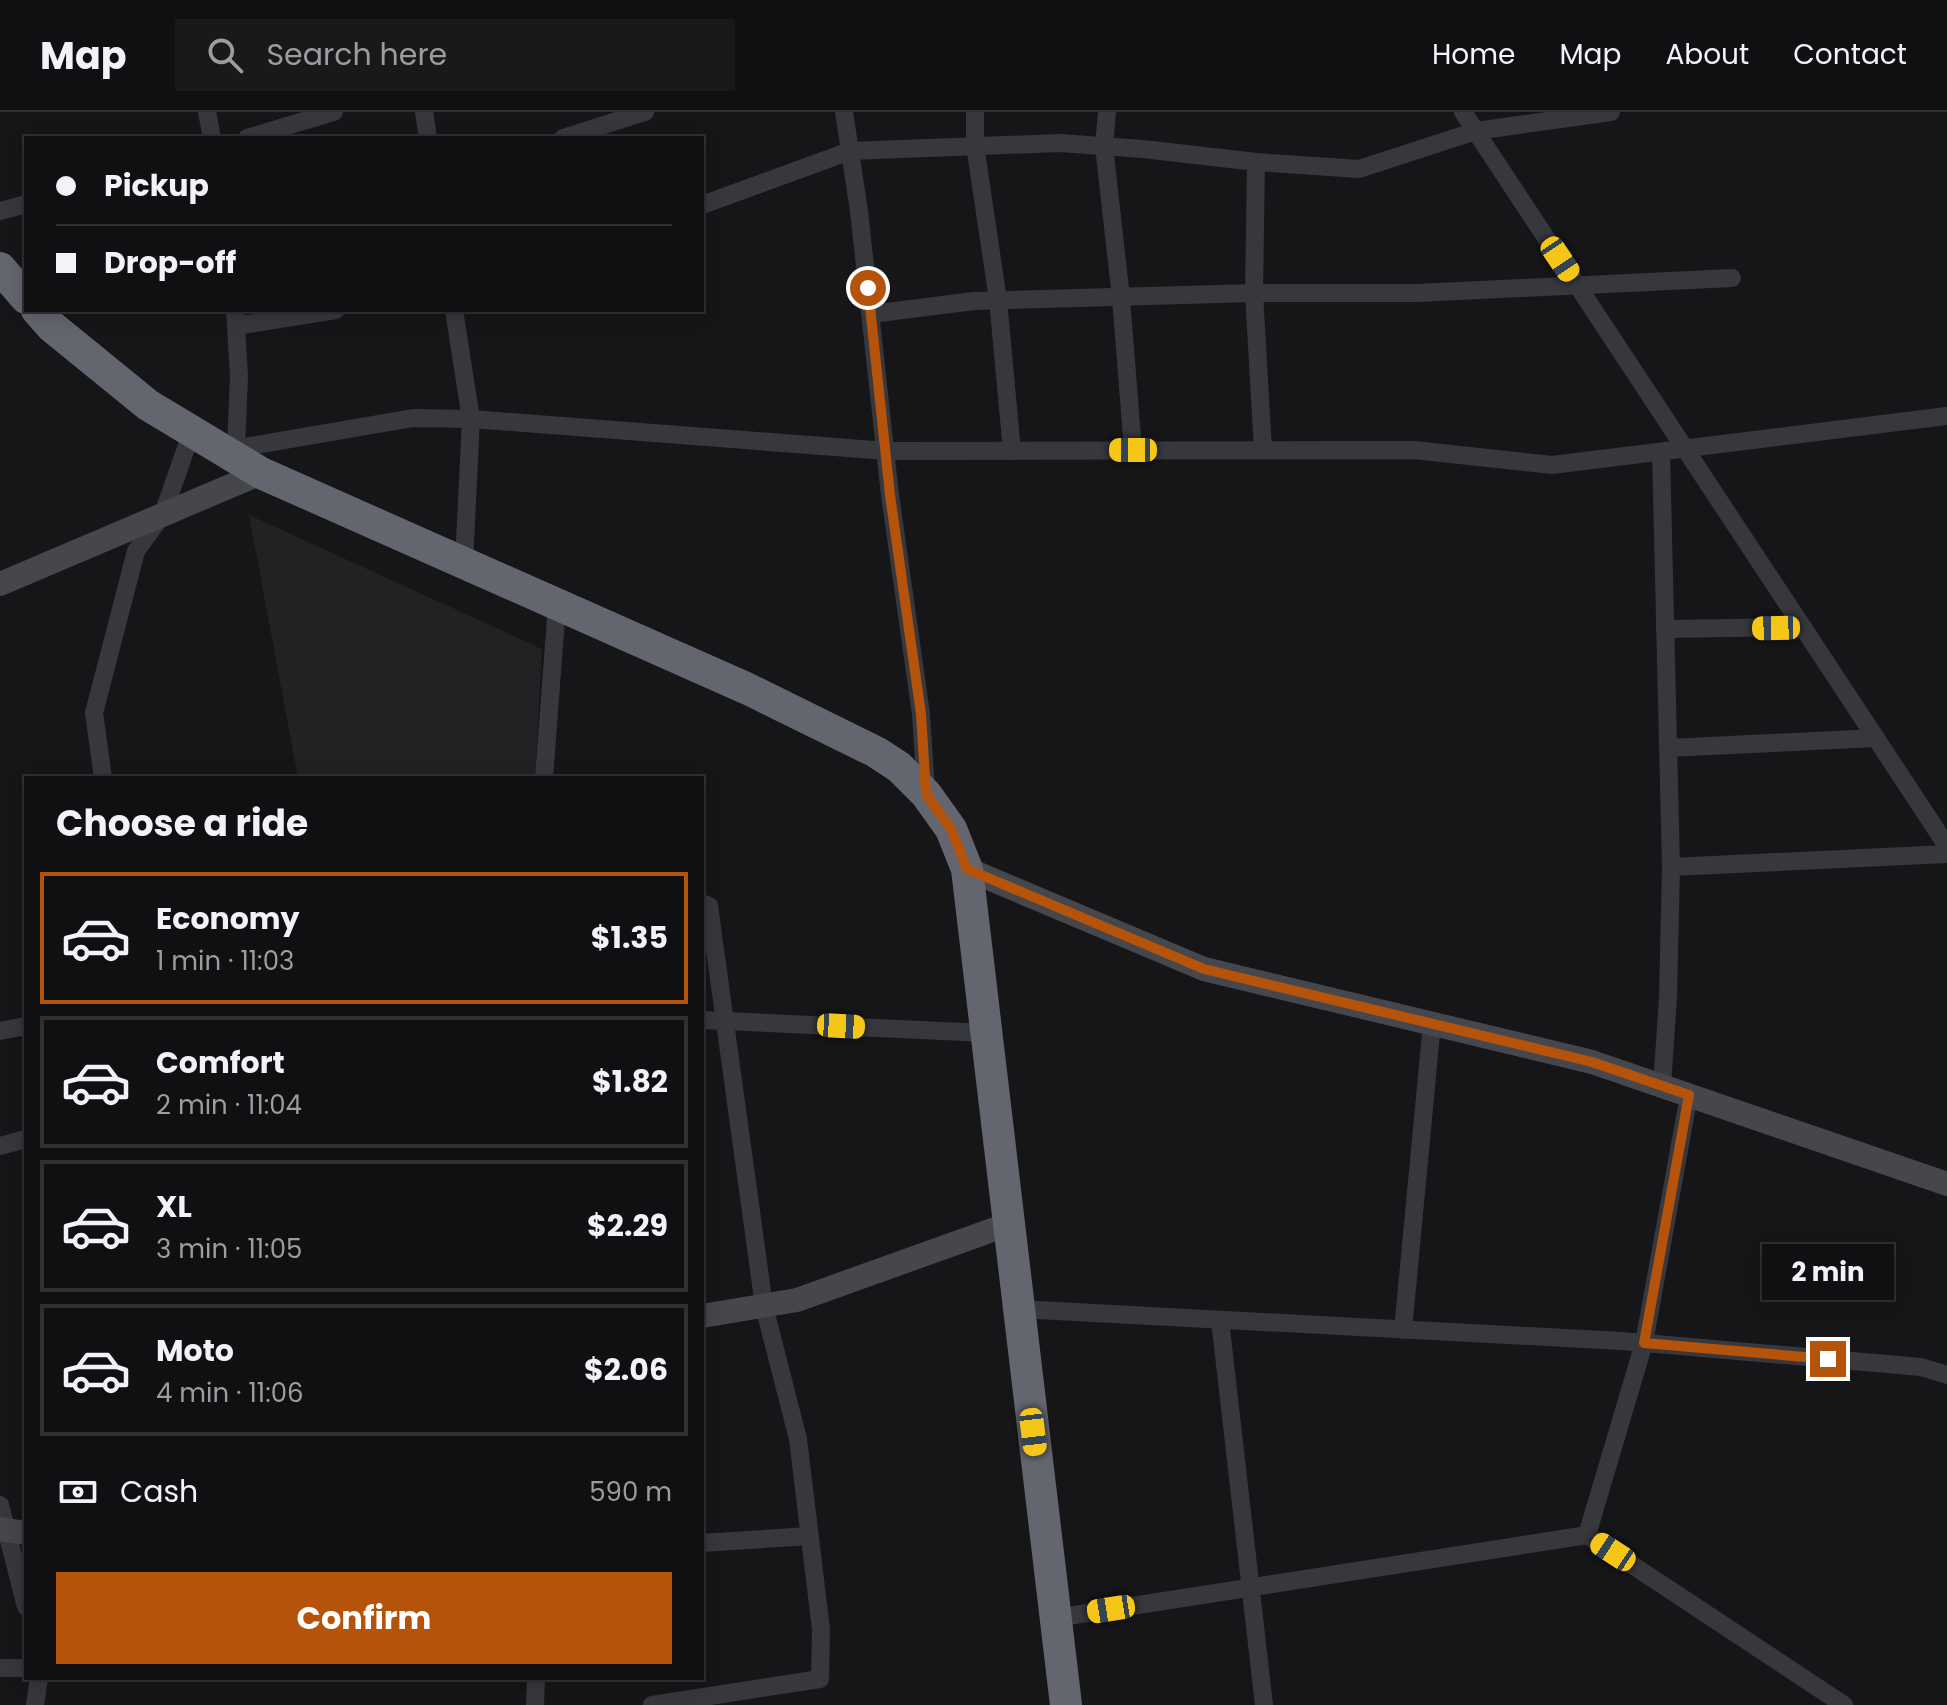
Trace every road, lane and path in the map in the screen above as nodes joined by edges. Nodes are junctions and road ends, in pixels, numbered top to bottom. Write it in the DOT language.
graph roads {
  1 [pos="207,112"];
  2 [pos="334,112"];
  3 [pos="424,112"];
  4 [pos="645,112"];
  5 [pos="844,112"];
  6 [pos="975,112"];
  7 [pos="1107,112"];
  8 [pos="1463,112"];
  9 [pos="1611,112"];
  10 [pos="1476,131"];
  11 [pos="212,136"];
  12 [pos="254,136"];
  13 [pos="428,136"];
  14 [pos="569,136"];
  15 [pos="975,145"];
  16 [pos="1104,146"];
  17 [pos="850,151"];
  18 [pos="1256,162"];
  19 [pos="704,204"];
  20 [pos="24,205"];
  21 [pos="0,211"];
  22 [pos="0,268"];
  23 [pos="1732,278"];
  24 [pos="1577,285"];
  25 [pos="1254,293"];
  26 [pos="24,296"];
  27 [pos="1121,298"];
  28 [pos="998,300"];
  29 [pos="39,312"];
  30 [pos="311,312"];
  31 [pos="454,312"];
  32 [pos="871,314"];
  33 [pos="235,318"];
  34 [pos="1947,416"];
  35 [pos="471,419"];
  36 [pos="192,431"];
  37 [pos="1686,449"];
  38 [pos="230,450"];
  39 [pos="1133,450"];
  40 [pos="1263,450"];
  41 [pos="887,451"];
  42 [pos="1012,451"];
  43 [pos="1661,452"];
  44 [pos="261,473"];
  45 [pos="163,514"];
  46 [pos="464,563"];
  47 [pos="0,584"];
  48 [pos="557,605"];
  49 [pos="1803,627"];
  50 [pos="1665,629"];
  51 [pos="1876,738"];
  52 [pos="1668,748"];
  53 [pos="103,776"];
  54 [pos="544,776"];
  55 [pos="926,794"];
  56 [pos="1947,846"];
  57 [pos="1947,854"];
  58 [pos="1671,867"];
  59 [pos="967,869"];
  60 [pos="704,904"];
  61 [pos="704,1020"];
  62 [pos="726,1020"];
  63 [pos="1432,1023"];
  64 [pos="24,1026"];
  65 [pos="0,1031"];
  66 [pos="986,1033"];
  67 [pos="1662,1086"];
  68 [pos="1689,1095"];
  69 [pos="24,1140"];
  70 [pos="0,1146"];
  71 [pos="1947,1184"];
  72 [pos="1009,1224"];
  73 [pos="764,1306"];
  74 [pos="1019,1309"];
  75 [pos="704,1316"];
  76 [pos="1220,1320"];
  77 [pos="1403,1330"];
  78 [pos="1644,1343"];
  79 [pos="1947,1375"];
  80 [pos="0,1505"];
  81 [pos="11,1531"];
  82 [pos="1587,1535"];
  83 [pos="809,1536"];
  84 [pos="704,1543"];
  85 [pos="1251,1587"];
  86 [pos="24,1597"];
  87 [pos="1055,1618"];
  88 [pos="0,1668"];
  89 [pos="24,1668"];
  90 [pos="39,1680"];
  91 [pos="536,1680"];
  92 [pos="35,1705"];
  93 [pos="535,1705"];
  94 [pos="652,1705"];
  95 [pos="1066,1705"];
  96 [pos="1264,1705"];
  97 [pos="1844,1705"];
  1 -- 11 [label="street"];
  2 -- 12 [label="street"];
  3 -- 13 [label="street"];
  4 -- 14 [label="street"];
  5 -- 17 [label="street"];
  6 -- 15 [label="street"];
  7 -- 16 [label="street"];
  8 -- 10 [label="street"];
  9 -- 10 [label="street"];
  10 -- 18 [label="street"];
  10 -- 24 [label="street"];
  15 -- 16 [label="street"];
  15 -- 17 [label="street"];
  15 -- 28 [label="street"];
  16 -- 18 [label="street"];
  16 -- 27 [label="street"];
  17 -- 19 [label="street"];
  17 -- 32 [label="street"];
  18 -- 25 [label="street"];
  20 -- 21 [label="street"];
  22 -- 26 [label="highway"];
  23 -- 24 [label="street"];
  24 -- 25 [label="street"];
  24 -- 37 [label="street"];
  25 -- 27 [label="street"];
  25 -- 40 [label="street"];
  27 -- 28 [label="street"];
  27 -- 39 [label="street"];
  28 -- 32 [label="street"];
  28 -- 42 [label="street"];
  29 -- 36 [label="highway"];
  30 -- 33 [label="street"];
  31 -- 35 [label="street"];
  32 -- 41 [label="street"];
  33 -- 38 [label="street"];
  34 -- 37 [label="street"];
  35 -- 38 [label="street"];
  35 -- 41 [label="street"];
  35 -- 46 [label="street"];
  36 -- 38 [label="highway"];
  36 -- 45 [label="street"];
  37 -- 43 [label="street"];
  37 -- 49 [label="street"];
  38 -- 44 [label="highway"];
  39 -- 40 [label="street"];
  39 -- 42 [label="street"];
  40 -- 43 [label="street"];
  41 -- 42 [label="street"];
  41 -- 55 [label="street"];
  43 -- 50 [label="street"];
  44 -- 45 [label="street"];
  44 -- 46 [label="highway"];
  45 -- 47 [label="street"];
  45 -- 53 [label="street"];
  46 -- 48 [label="highway"];
  48 -- 54 [label="street"];
  48 -- 55 [label="highway"];
  49 -- 50 [label="street"];
  49 -- 51 [label="street"];
  50 -- 52 [label="street"];
  51 -- 52 [label="street"];
  51 -- 56 [label="street"];
  52 -- 58 [label="street"];
  55 -- 59 [label="highway"];
  57 -- 58 [label="street"];
  58 -- 67 [label="street"];
  59 -- 63 [label="street"];
  59 -- 66 [label="highway"];
  60 -- 62 [label="street"];
  61 -- 62 [label="street"];
  62 -- 66 [label="street"];
  62 -- 73 [label="street"];
  63 -- 67 [label="street"];
  63 -- 77 [label="street"];
  64 -- 65 [label="street"];
  66 -- 72 [label="highway"];
  67 -- 68 [label="street"];
  68 -- 71 [label="street"];
  68 -- 78 [label="street"];
  69 -- 70 [label="street"];
  72 -- 73 [label="street"];
  72 -- 74 [label="highway"];
  73 -- 75 [label="street"];
  73 -- 83 [label="street"];
  74 -- 76 [label="street"];
  74 -- 87 [label="highway"];
  76 -- 77 [label="street"];
  76 -- 85 [label="street"];
  77 -- 78 [label="street"];
  78 -- 79 [label="street"];
  78 -- 82 [label="street"];
  80 -- 81 [label="street"];
  81 -- 86 [label="street"];
  82 -- 85 [label="street"];
  82 -- 97 [label="street"];
  83 -- 84 [label="street"];
  83 -- 94 [label="street"];
  85 -- 87 [label="street"];
  85 -- 96 [label="street"];
  87 -- 95 [label="highway"];
  88 -- 89 [label="street"];
  90 -- 92 [label="street"];
  91 -- 93 [label="street"];
}
